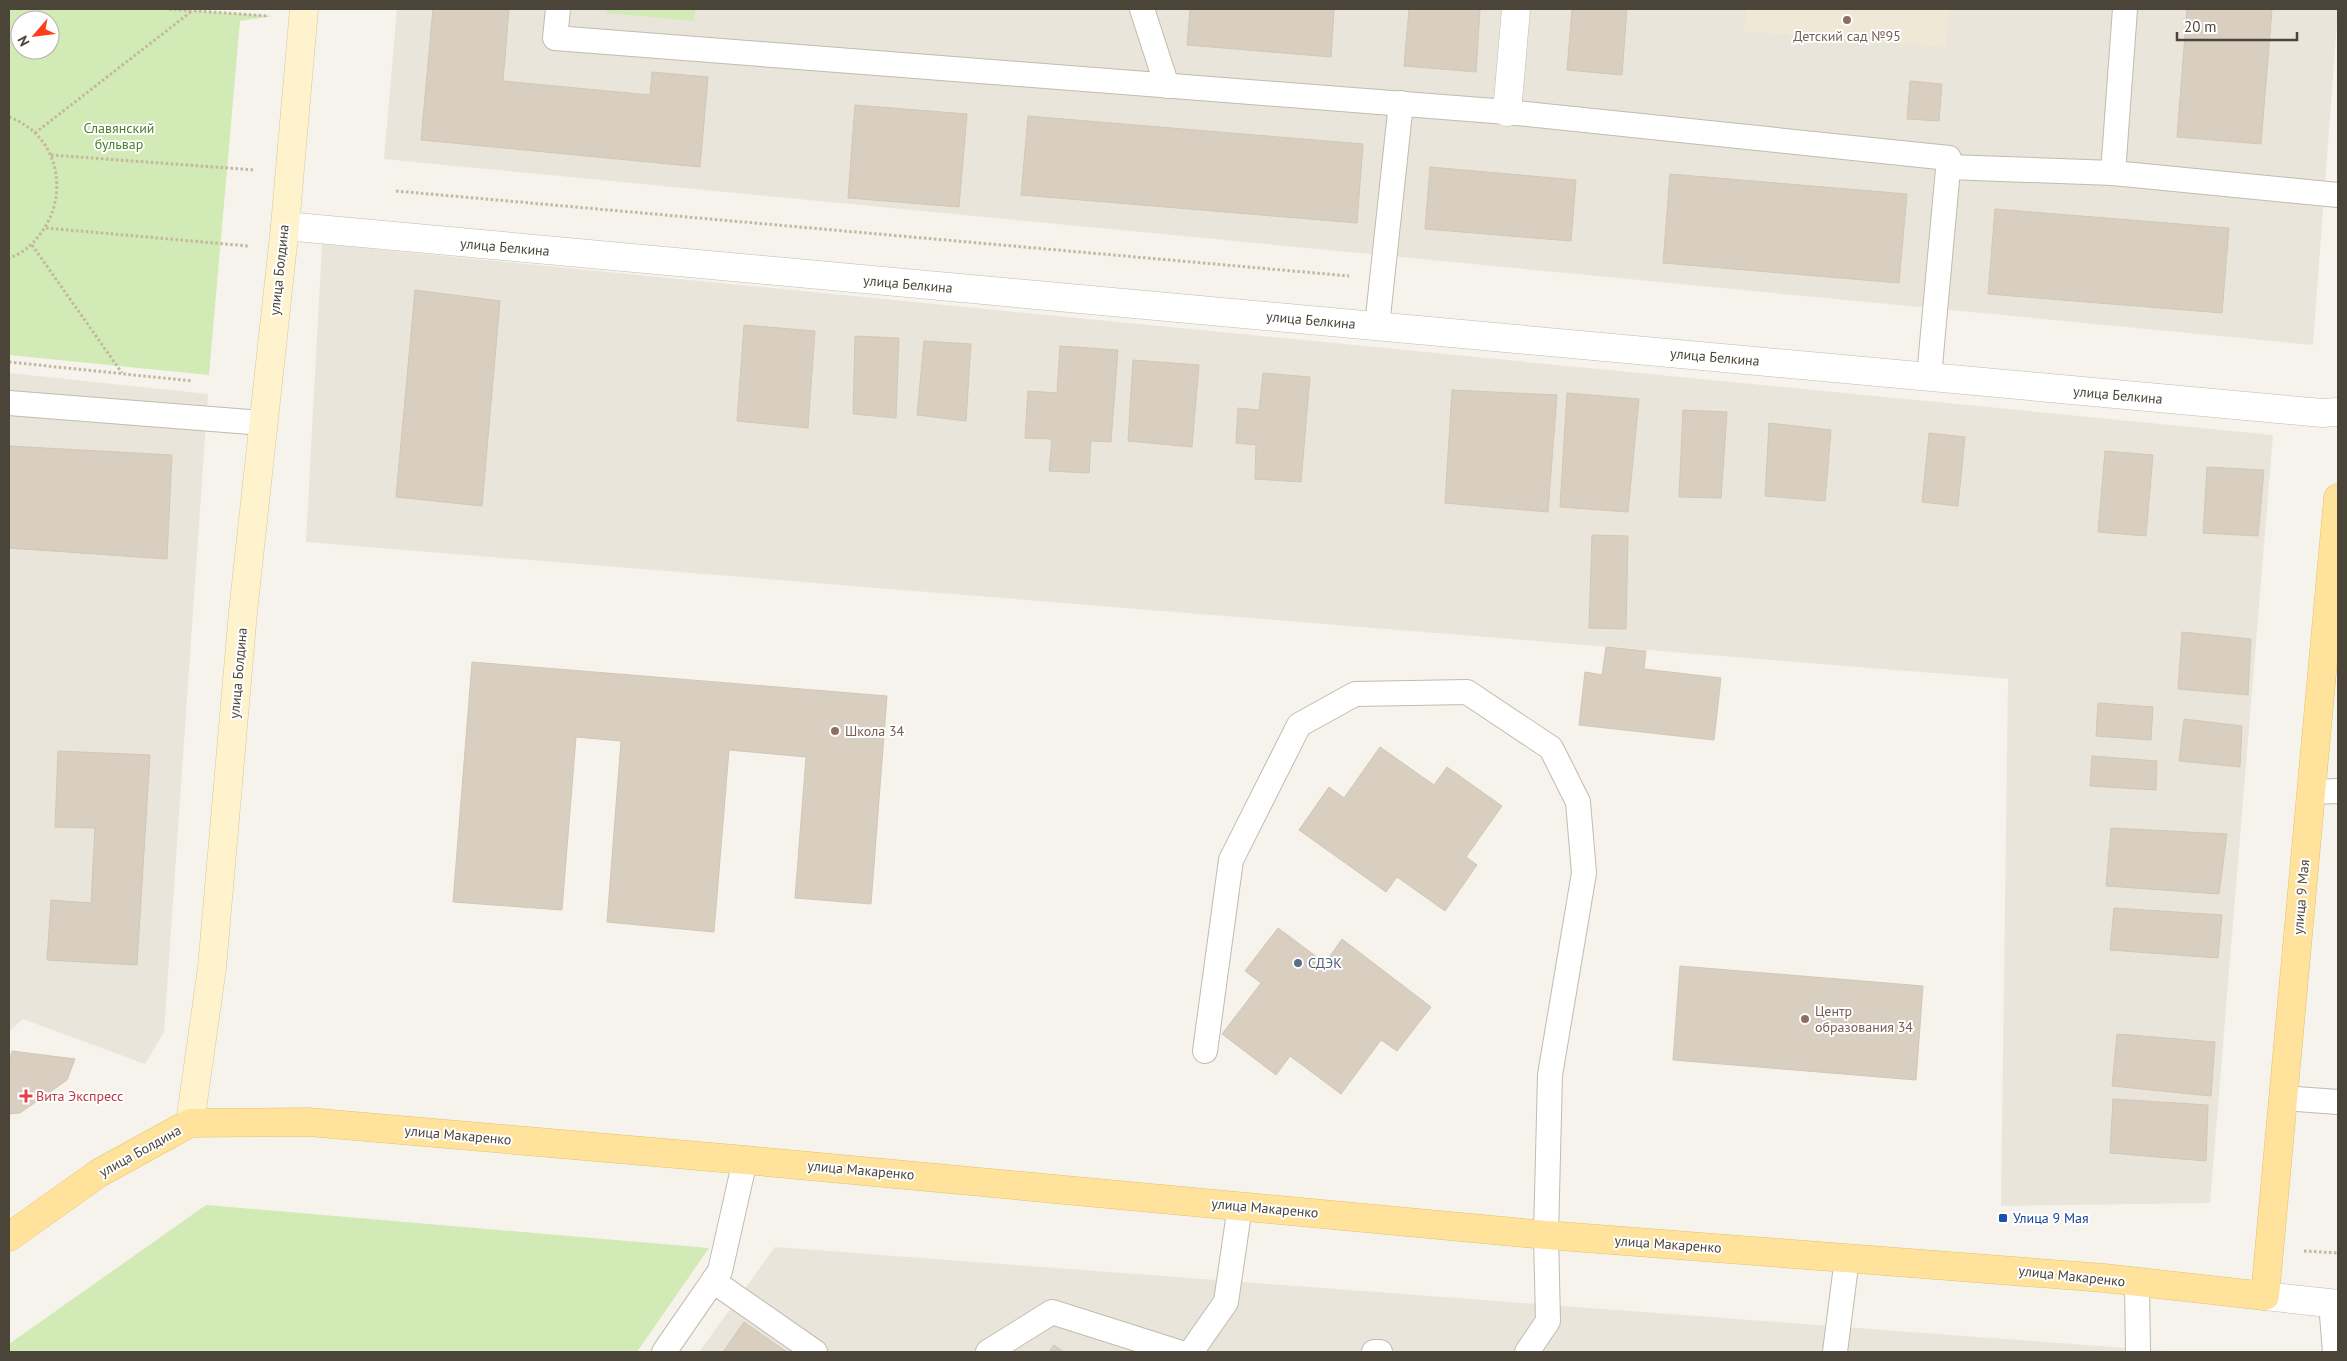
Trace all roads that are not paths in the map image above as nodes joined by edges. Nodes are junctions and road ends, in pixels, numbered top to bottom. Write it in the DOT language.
graph roads {
  1 [pos="304,9"];
  2 [pos="558,9"];
  3 [pos="1142,9"];
  4 [pos="1516,9"];
  5 [pos="2125,9"];
  6 [pos="1167,86"];
  7 [pos="1401,104"];
  8 [pos="1508,112"];
  9 [pos="1948,168"];
  10 [pos="2113,173"];
  11 [pos="2338,195"];
  12 [pos="284,226"];
  13 [pos="1377,326"];
  14 [pos="1929,377"];
  15 [pos="9,403"];
  16 [pos="2338,412"];
  17 [pos="262,423"];
  18 [pos="2338,498"];
  19 [pos="2338,791"];
  20 [pos="2311,792"];
  21 [pos="1205,1051"];
  22 [pos="2283,1098"];
  23 [pos="2338,1102"];
  24 [pos="190,1123"];
  25 [pos="745,1160"];
  26 [pos="1240,1206"];
  27 [pos="1546,1235"];
  28 [pos="9,1237"];
  29 [pos="1847,1258"];
  30 [pos="713,1281"];
  31 [pos="2137,1283"];
  32 [pos="2265,1296"];
  33 [pos="2335,1303"];
  34 [pos="664,1352"];
  35 [pos="815,1352"];
  36 [pos="988,1352"];
  37 [pos="1178,1352"];
  38 [pos="1191,1352"];
  39 [pos="1374,1352"];
  40 [pos="1380,1352"];
  41 [pos="1527,1352"];
  42 [pos="1835,1352"];
  43 [pos="2138,1352"];
  44 [pos="2335,1352"];
  1 -- 12 [label="main road, улица Болдина"];
  2 -- 6 [label="lane"];
  3 -- 6 [label="lane"];
  4 -- 8 [label="street"];
  5 -- 10 [label="lane"];
  6 -- 7 [label="lane"];
  7 -- 8 [label="lane"];
  7 -- 13 [label="lane"];
  8 -- 9 [label="lane"];
  9 -- 10 [label="lane"];
  9 -- 14 [label="lane"];
  10 -- 11 [label="lane"];
  12 -- 13 [label="street, улица Белкина"];
  12 -- 17 [label="main road, улица Болдина"];
  13 -- 14 [label="street, улица Белкина"];
  14 -- 16 [label="street, улица Белкина"];
  15 -- 17 [label="lane"];
  17 -- 24 [label="main road, улица Болдина"];
  18 -- 20 [label="main road, улица 9 Мая"];
  19 -- 20 [label="lane"];
  20 -- 22 [label="main road, улица 9 Мая"];
  21 -- 27 [label="lane"];
  22 -- 23 [label="lane"];
  22 -- 32 [label="main road, улица 9 Мая"];
  24 -- 25 [label="main road, улица Макаренко"];
  24 -- 28 [label="main road, улица Болдина"];
  25 -- 26 [label="main road, улица Макаренко"];
  25 -- 30 [label="lane"];
  26 -- 27 [label="main road, улица Макаренко"];
  26 -- 38 [label="lane"];
  27 -- 29 [label="main road, улица Макаренко"];
  27 -- 41 [label="lane"];
  29 -- 31 [label="main road, улица Макаренко"];
  29 -- 42 [label="lane"];
  30 -- 34 [label="lane"];
  30 -- 35 [label="lane"];
  31 -- 32 [label="main road, улица Макаренко"];
  31 -- 43 [label="lane"];
  32 -- 33 [label="street, улица Макаренко"];
  33 -- 44 [label="lane"];
  36 -- 37 [label="lane"];
  39 -- 40 [label="lane"];
}
